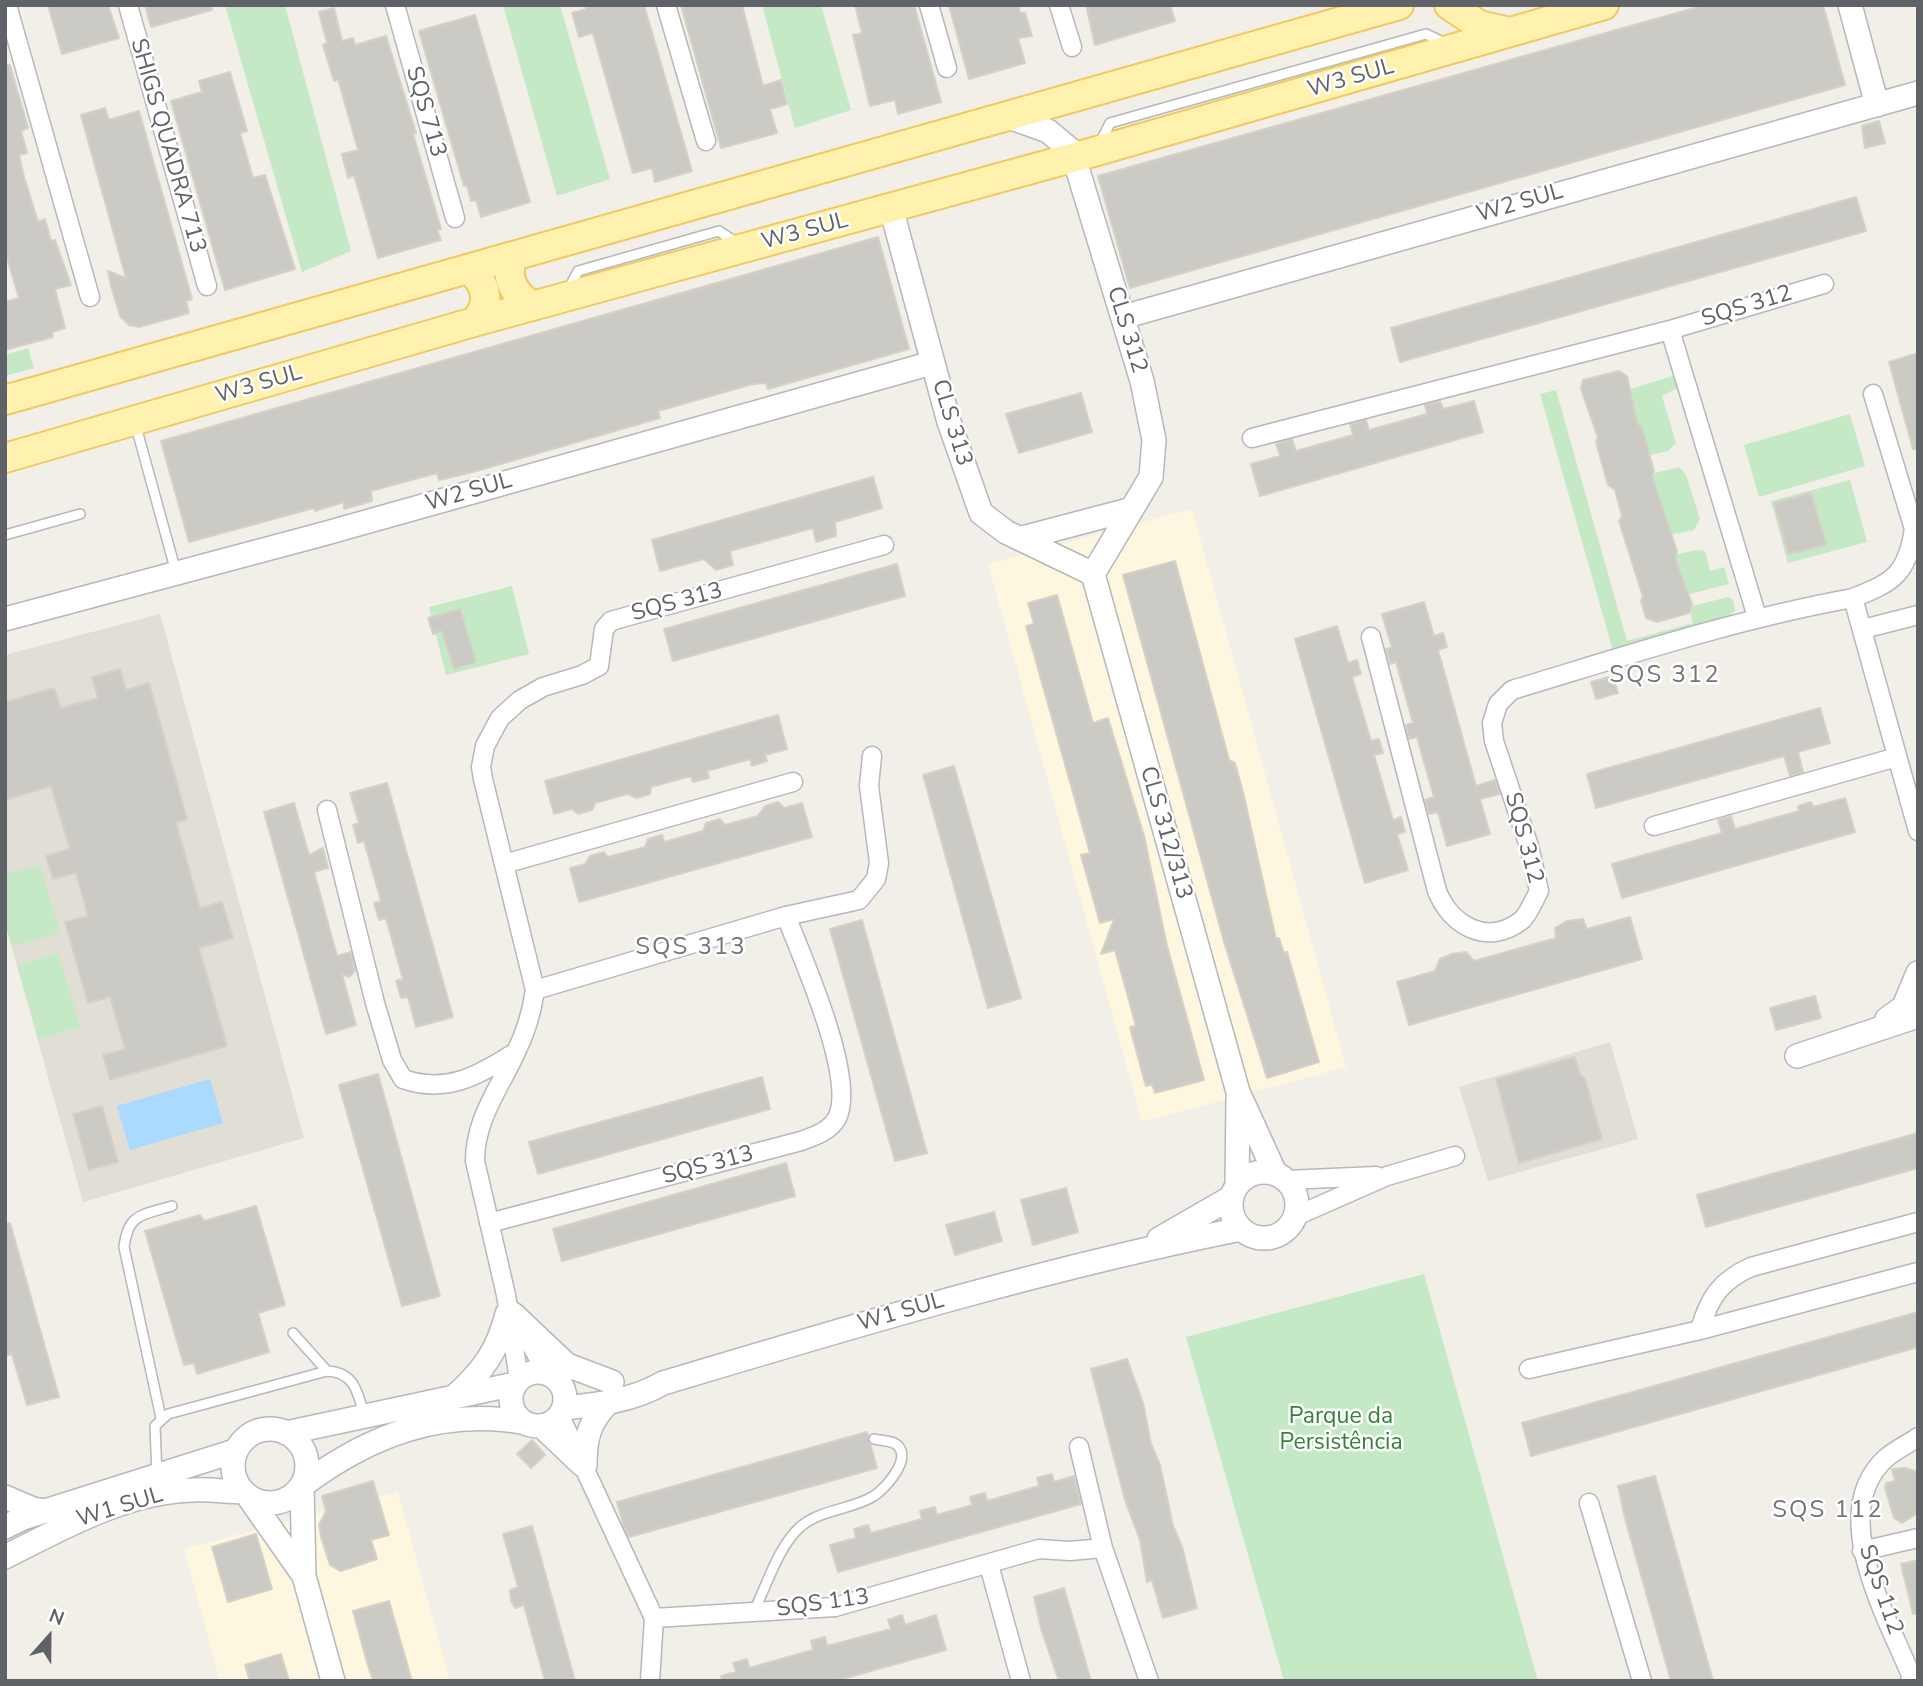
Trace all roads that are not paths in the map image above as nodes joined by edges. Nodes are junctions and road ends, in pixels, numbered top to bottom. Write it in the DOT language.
graph roads {
  1 [pos="7,5"];
  2 [pos="128,5"];
  3 [pos="395,5"];
  4 [pos="666,5"];
  5 [pos="929,5"];
  6 [pos="1059,5"];
  7 [pos="1399,5"];
  8 [pos="1448,5"];
  9 [pos="1604,5"];
  10 [pos="1850,5"];
  11 [pos="1510,33"];
  12 [pos="11,41"];
  13 [pos="1072,47"];
  14 [pos="947,68"];
  15 [pos="1918,93"];
  16 [pos="1877,105"];
  17 [pos="1006,116"];
  18 [pos="706,141"];
  19 [pos="1086,154"];
  20 [pos="891,208"];
  21 [pos="455,218"];
  22 [pos="513,256"];
  23 [pos="468,269"];
  24 [pos="1824,284"];
  25 [pos="207,286"];
  26 [pos="90,297"];
  27 [pos="532,306"];
  28 [pos="1123,317"];
  29 [pos="474,322"];
  30 [pos="1670,330"];
  31 [pos="932,363"];
  32 [pos="1873,394"];
  33 [pos="5,400"];
  34 [pos="135,421"];
  35 [pos="1252,438"];
  36 [pos="5,458"];
  37 [pos="1132,509"];
  38 [pos="80,514"];
  39 [pos="5,535"];
  40 [pos="1022,538"];
  41 [pos="884,545"];
  42 [pos="177,573"];
  43 [pos="1093,574"];
  44 [pos="1853,598"];
  45 [pos="1918,615"];
  46 [pos="1757,617"];
  47 [pos="5,619"];
  48 [pos="1863,629"];
  49 [pos="1371,637"];
  50 [pos="872,756"];
  51 [pos="1897,757"];
  52 [pos="793,782"];
  53 [pos="327,810"];
  54 [pos="1654,826"];
  55 [pos="1918,831"];
  56 [pos="504,864"];
  57 [pos="786,916"];
  58 [pos="1918,973"];
  59 [pos="535,990"];
  60 [pos="1913,1006"];
  61 [pos="517,1051"];
  62 [pos="1797,1056"];
  63 [pos="1238,1092"];
  64 [pos="1455,1156"];
  65 [pos="1281,1176"];
  66 [pos="1387,1176"];
  67 [pos="1235,1191"];
  68 [pos="172,1206"];
  69 [pos="1296,1216"];
  70 [pos="1918,1222"];
  71 [pos="489,1223"];
  72 [pos="1241,1229"];
  73 [pos="1141,1249"];
  74 [pos="1918,1272"];
  75 [pos="509,1311"];
  76 [pos="1700,1330"];
  77 [pos="293,1333"];
  78 [pos="1529,1369"];
  79 [pos="327,1371"];
  80 [pos="554,1379"];
  81 [pos="517,1382"];
  82 [pos="609,1393"];
  83 [pos="455,1395"];
  84 [pos="562,1412"];
  85 [pos="365,1416"];
  86 [pos="161,1418"];
  87 [pos="532,1425"];
  88 [pos="286,1433"];
  89 [pos="1918,1437"];
  90 [pos="874,1439"];
  91 [pos="1079,1447"];
  92 [pos="235,1451"];
  93 [pos="587,1469"];
  94 [pos="157,1476"];
  95 [pos="302,1486"];
  96 [pos="246,1495"];
  97 [pos="5,1497"];
  98 [pos="1589,1503"];
  99 [pos="46,1511"];
  100 [pos="5,1527"];
  101 [pos="1918,1538"];
  102 [pos="1103,1548"];
  103 [pos="1862,1551"];
  104 [pos="5,1557"];
  105 [pos="989,1565"];
  106 [pos="304,1576"];
  107 [pos="754,1613"];
  108 [pos="654,1618"];
  109 [pos="1912,1680"];
  110 [pos="333,1681"];
  111 [pos="650,1681"];
  112 [pos="1021,1681"];
  113 [pos="1149,1681"];
  114 [pos="1642,1681"];
  1 -- 12 [label="street"];
  2 -- 25 [label="street, SHIGS QUADRA 713"];
  3 -- 21 [label="street, SQS 713"];
  4 -- 18 [label="street"];
  5 -- 14 [label="street"];
  6 -- 13 [label="street"];
  7 -- 17 [label="main road"];
  8 -- 11 [label="main road"];
  9 -- 11 [label="main road, W3 SUL"];
  10 -- 16 [label="street"];
  11 -- 19 [label="main road, W3 SUL"];
  12 -- 26 [label="street"];
  15 -- 16 [label="street, W2 SUL"];
  16 -- 28 [label="street, W2 SUL"];
  17 -- 19 [label="street, CLS 312"];
  17 -- 22 [label="main road"];
  19 -- 20 [label="main road, W3 SUL"];
  19 -- 28 [label="street, CLS 312"];
  20 -- 27 [label="main road, W3 SUL"];
  20 -- 31 [label="street, CLS 313"];
  22 -- 23 [label="main road"];
  22 -- 27 [label="main road"];
  23 -- 29 [label="main road"];
  23 -- 33 [label="main road"];
  24 -- 30 [label="street, SQS 312"];
  27 -- 29 [label="main road, W3 SUL"];
  28 -- 37 [label="street, CLS 312"];
  29 -- 34 [label="main road, W3 SUL"];
  30 -- 35 [label="street, SQS 312"];
  30 -- 46 [label="street, SQS 312"];
  31 -- 40 [label="street, CLS 313"];
  31 -- 42 [label="street, W2 SUL"];
  32 -- 44 [label="street, SQS 312"];
  34 -- 36 [label="main road, W3 SUL"];
  34 -- 42 [label="lane"];
  37 -- 40 [label="street"];
  37 -- 43 [label="street, CLS 312"];
  38 -- 39 [label="lane"];
  40 -- 43 [label="street, CLS 313"];
  41 -- 56 [label="street, SQS 313"];
  42 -- 47 [label="street, W2 SUL"];
  43 -- 63 [label="street, CLS 312/313"];
  44 -- 46 [label="street, SQS 312"];
  44 -- 48 [label="street"];
  45 -- 48 [label="street"];
  46 -- 49 [label="street, SQS 312"];
  48 -- 51 [label="street"];
  50 -- 57 [label="street"];
  51 -- 54 [label="street"];
  51 -- 55 [label="street"];
  52 -- 56 [label="street"];
  53 -- 61 [label="street"];
  56 -- 59 [label="street, SQS 313"];
  57 -- 59 [label="street"];
  57 -- 71 [label="street, SQS 313"];
  58 -- 60 [label="street"];
  59 -- 61 [label="street, SQS 313"];
  60 -- 62 [label="street"];
  61 -- 71 [label="street, SQS 313"];
  63 -- 65 [label="street, CLS 312/313"];
  63 -- 67 [label="street, CLS 312/313"];
  64 -- 66 [label="street"];
  65 -- 66 [label="street"];
  65 -- 67 [label="street"];
  65 -- 69 [label="street"];
  66 -- 69 [label="street"];
  67 -- 72 [label="street"];
  67 -- 73 [label="street, W1 SUL"];
  68 -- 86 [label="lane"];
  69 -- 72 [label="street"];
  70 -- 76 [label="street"];
  71 -- 75 [label="street, SQS 313"];
  72 -- 73 [label="street, W1 SUL"];
  73 -- 82 [label="street, W1 SUL"];
  74 -- 76 [label="street"];
  75 -- 80 [label="street, SQS 313"];
  75 -- 81 [label="street, SQS 313"];
  75 -- 82 [label="street"];
  75 -- 83 [label="street"];
  76 -- 78 [label="street"];
  77 -- 79 [label="lane"];
  79 -- 85 [label="lane"];
  79 -- 86 [label="lane"];
  80 -- 81 [label="street"];
  80 -- 82 [label="street, W1 SUL"];
  80 -- 84 [label="street"];
  81 -- 83 [label="street"];
  81 -- 87 [label="street"];
  82 -- 84 [label="street, W1 SUL"];
  82 -- 93 [label="street"];
  83 -- 85 [label="street"];
  84 -- 87 [label="street"];
  84 -- 93 [label="street"];
  85 -- 88 [label="street"];
  86 -- 94 [label="lane"];
  87 -- 93 [label="street"];
  87 -- 95 [label="street"];
  88 -- 92 [label="street"];
  88 -- 95 [label="street"];
  89 -- 103 [label="street, SQS 112"];
  90 -- 107 [label="lane"];
  91 -- 102 [label="street"];
  92 -- 94 [label="street, W1 SUL"];
  92 -- 96 [label="street"];
  93 -- 108 [label="street"];
  94 -- 99 [label="street, W1 SUL"];
  95 -- 96 [label="street"];
  95 -- 106 [label="street"];
  96 -- 104 [label="street, W1 SUL"];
  96 -- 106 [label="street"];
  97 -- 99 [label="street"];
  98 -- 114 [label="street"];
  99 -- 100 [label="street, W1 SUL"];
  101 -- 103 [label="street"];
  102 -- 105 [label="street, SQS 113"];
  102 -- 113 [label="street"];
  103 -- 109 [label="street, SQS 112"];
  105 -- 107 [label="street, SQS 113"];
  105 -- 112 [label="street"];
  106 -- 110 [label="street"];
  107 -- 108 [label="street, SQS 113"];
  108 -- 111 [label="street"];
}
